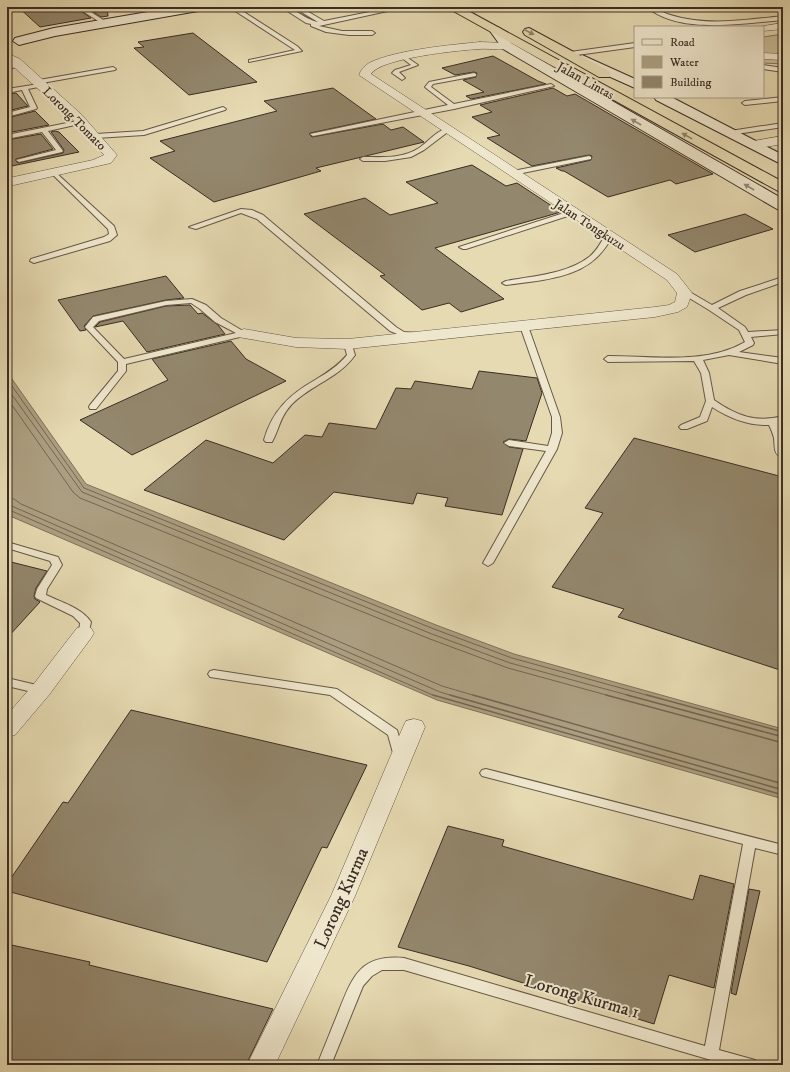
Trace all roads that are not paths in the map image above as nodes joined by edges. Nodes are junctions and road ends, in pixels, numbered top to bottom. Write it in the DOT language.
graph roads {
  1 [pos="79,7"];
  2 [pos="198,7"];
  3 [pos="232,7"];
  4 [pos="284,7"];
  5 [pos="296,7"];
  6 [pos="403,7"];
  7 [pos="452,7"];
  8 [pos="650,7"];
  9 [pos="783,18"];
  10 [pos="308,22"];
  11 [pos="712,22"];
  12 [pos="105,23"];
  13 [pos="324,24"];
  14 [pos="703,26"];
  15 [pos="783,26"];
  16 [pos="519,27"];
  17 [pos="764,28"];
  18 [pos="496,31"];
  19 [pos="372,33"];
  20 [pos="476,45"];
  21 [pos="634,45"];
  22 [pos="506,46"];
  23 [pos="12,50"];
  24 [pos="570,54"];
  25 [pos="764,56"];
  26 [pos="783,57"];
  27 [pos="405,58"];
  28 [pos="251,61"];
  29 [pos="764,67"];
  30 [pos="113,69"];
  31 [pos="783,70"];
  32 [pos="474,74"];
  33 [pos="402,78"];
  34 [pos="40,84"];
  35 [pos="634,84"];
  36 [pos="551,86"];
  37 [pos="24,88"];
  38 [pos="7,91"];
  39 [pos="634,92"];
  40 [pos="644,98"];
  41 [pos="663,98"];
  42 [pos="783,100"];
  43 [pos="745,103"];
  44 [pos="454,107"];
  45 [pos="223,109"];
  46 [pos="418,112"];
  47 [pos="7,115"];
  48 [pos="82,122"];
  49 [pos="783,125"];
  50 [pos="44,130"];
  51 [pos="447,130"];
  52 [pos="730,133"];
  53 [pos="314,134"];
  54 [pos="96,136"];
  55 [pos="7,137"];
  56 [pos="783,140"];
  57 [pos="754,146"];
  58 [pos="363,158"];
  59 [pos="589,158"];
  60 [pos="19,160"];
  61 [pos="783,161"];
  62 [pos="53,172"];
  63 [pos="513,173"];
  64 [pos="783,177"];
  65 [pos="14,181"];
  66 [pos="783,188"];
  67 [pos="783,206"];
  68 [pos="573,213"];
  69 [pos="193,227"];
  70 [pos="609,236"];
  71 [pos="463,247"];
  72 [pos="34,261"];
  73 [pos="783,279"];
  74 [pos="506,284"];
  75 [pos="685,293"];
  76 [pos="712,308"];
  77 [pos="524,326"];
  78 [pos="783,332"];
  79 [pos="244,334"];
  80 [pos="745,335"];
  81 [pos="425,336"];
  82 [pos="348,344"];
  83 [pos="728,354"];
  84 [pos="697,358"];
  85 [pos="608,359"];
  86 [pos="783,361"];
  87 [pos="122,362"];
  88 [pos="710,401"];
  89 [pos="93,407"];
  90 [pos="783,419"];
  91 [pos="773,423"];
  92 [pos="684,428"];
  93 [pos="269,440"];
  94 [pos="509,443"];
  95 [pos="552,449"];
  96 [pos="783,454"];
  97 [pos="7,545"];
  98 [pos="488,563"];
  99 [pos="84,633"];
  100 [pos="214,674"];
  101 [pos="7,682"];
  102 [pos="41,690"];
  103 [pos="414,727"];
  104 [pos="7,729"];
  105 [pos="400,760"];
  106 [pos="486,773"];
  107 [pos="750,841"];
  108 [pos="783,850"];
  109 [pos="711,1054"];
  110 [pos="261,1065"];
  111 [pos="324,1065"];
  112 [pos="750,1065"];
  1 -- 12 [label="lane"];
  2 -- 12 [label="street"];
  3 -- 28 [label="lane"];
  4 -- 10 [label="lane"];
  5 -- 13 [label="lane"];
  6 -- 13 [label="lane"];
  7 -- 18 [label="highway, Jalan Lintas"];
  8 -- 11 [label="lane"];
  9 -- 11 [label="lane"];
  10 -- 13 [label="lane"];
  10 -- 19 [label="lane"];
  11 -- 14 [label="lane"];
  12 -- 23 [label="street"];
  15 -- 17 [label="street"];
  16 -- 24 [label="highway, Jalan Lintas, one-way"];
  18 -- 20 [label="street, Jalan Tongkuzu"];
  18 -- 22 [label="street"];
  66 -- 18 [label="highway, Jalan Lintas, one-way"];
  20 -- 22 [label="street, Jalan Tongkuzu"];
  20 -- 27 [label="street, Jalan Tongkuzu"];
  21 -- 24 [label="lane"];
  67 -- 22 [label="street, one-way"];
  23 -- 34 [label="street, Lorong Tomato"];
  24 -- 35 [label="street"];
  24 -- 39 [label="highway, Jalan Lintas"];
  25 -- 26 [label="street"];
  27 -- 33 [label="lane"];
  27 -- 46 [label="street, Jalan Tongkuzu"];
  29 -- 31 [label="lane"];
  30 -- 34 [label="lane"];
  32 -- 44 [label="lane"];
  34 -- 37 [label="lane"];
  34 -- 48 [label="street, Lorong Tomato"];
  36 -- 44 [label="lane"];
  37 -- 38 [label="lane"];
  37 -- 47 [label="lane"];
  40 -- 64 [label="highway"];
  41 -- 52 [label="street"];
  42 -- 43 [label="lane"];
  44 -- 46 [label="lane"];
  45 -- 54 [label="lane"];
  46 -- 51 [label="street, Jalan Tongkuzu"];
  46 -- 53 [label="lane"];
  48 -- 50 [label="lane"];
  48 -- 54 [label="street, Lorong Tomato"];
  49 -- 52 [label="lane"];
  50 -- 55 [label="lane"];
  50 -- 60 [label="lane"];
  51 -- 58 [label="lane"];
  51 -- 63 [label="street, Jalan Tongkuzu"];
  52 -- 57 [label="street"];
  54 -- 62 [label="street, Lorong Tomato"];
  56 -- 57 [label="street"];
  57 -- 61 [label="street"];
  59 -- 63 [label="lane"];
  62 -- 65 [label="street, Lorong Tomato"];
  62 -- 72 [label="lane"];
  63 -- 68 [label="street, Jalan Tongkuzu"];
  68 -- 70 [label="street, Jalan Tongkuzu"];
  68 -- 71 [label="lane"];
  69 -- 81 [label="lane"];
  70 -- 74 [label="lane"];
  70 -- 75 [label="street, Jalan Tongkuzu"];
  73 -- 76 [label="lane"];
  75 -- 76 [label="lane"];
  75 -- 77 [label="street"];
  76 -- 80 [label="lane"];
  77 -- 81 [label="street"];
  77 -- 95 [label="lane"];
  78 -- 80 [label="lane"];
  79 -- 82 [label="street"];
  79 -- 87 [label="lane"];
  79 -- 87 [label="lane"];
  80 -- 83 [label="lane"];
  81 -- 82 [label="street"];
  82 -- 93 [label="lane"];
  83 -- 84 [label="lane"];
  83 -- 86 [label="lane"];
  84 -- 85 [label="lane"];
  84 -- 88 [label="lane"];
  87 -- 89 [label="lane"];
  88 -- 91 [label="lane"];
  88 -- 92 [label="lane"];
  90 -- 91 [label="lane"];
  91 -- 96 [label="lane"];
  94 -- 95 [label="lane"];
  95 -- 98 [label="lane"];
  97 -- 99 [label="lane"];
  99 -- 102 [label="street"];
  100 -- 105 [label="lane"];
  101 -- 102 [label="lane"];
  102 -- 104 [label="street"];
  103 -- 105 [label="street, Lorong Kurma"];
  105 -- 110 [label="street, Lorong Kurma"];
  106 -- 107 [label="lane"];
  107 -- 108 [label="lane"];
  107 -- 109 [label="lane"];
  109 -- 111 [label="lane, Lorong Kurma 1"];
  109 -- 112 [label="lane, Lorong Kurma 1"];
}
